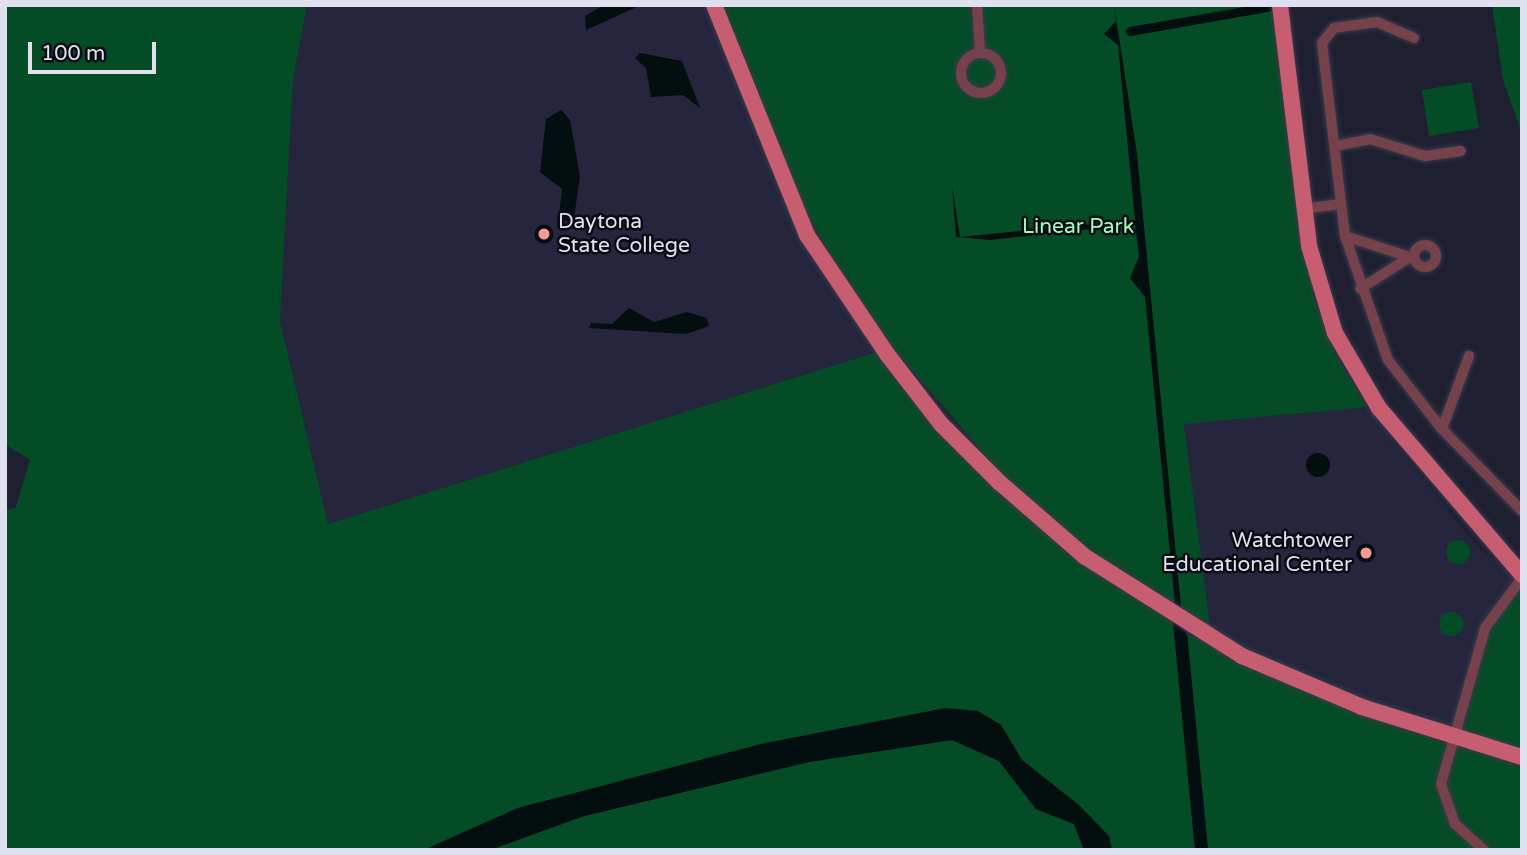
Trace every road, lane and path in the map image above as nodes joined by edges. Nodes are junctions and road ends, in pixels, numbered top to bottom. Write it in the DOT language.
graph roads {
  1 [pos="714,5"];
  2 [pos="977,5"];
  3 [pos="1280,5"];
  4 [pos="1414,38"];
  5 [pos="980,52"];
  6 [pos="1335,146"];
  7 [pos="1461,151"];
  8 [pos="1340,204"];
  9 [pos="1304,208"];
  10 [pos="1345,236"];
  11 [pos="1360,289"];
  12 [pos="1469,356"];
  13 [pos="1442,429"];
  14 [pos="1517,499"];
  15 [pos="1522,511"];
  16 [pos="1522,576"];
  17 [pos="1454,738"];
  18 [pos="1522,757"];
  19 [pos="1485,850"];
  1 -- 17 [label="main road"];
  2 -- 5 [label="street"];
  3 -- 9 [label="main road"];
  4 -- 6 [label="street"];
  5 -- 5 [label="street"];
  6 -- 7 [label="street"];
  6 -- 8 [label="street"];
  8 -- 9 [label="street"];
  8 -- 10 [label="street"];
  9 -- 16 [label="main road"];
  10 -- 11 [label="street"];
  10 -- 11 [label="street"];
  11 -- 13 [label="street"];
  12 -- 13 [label="street"];
  13 -- 14 [label="street"];
  14 -- 15 [label="street"];
  16 -- 17 [label="street"];
  17 -- 18 [label="main road"];
  17 -- 19 [label="street"];
}
